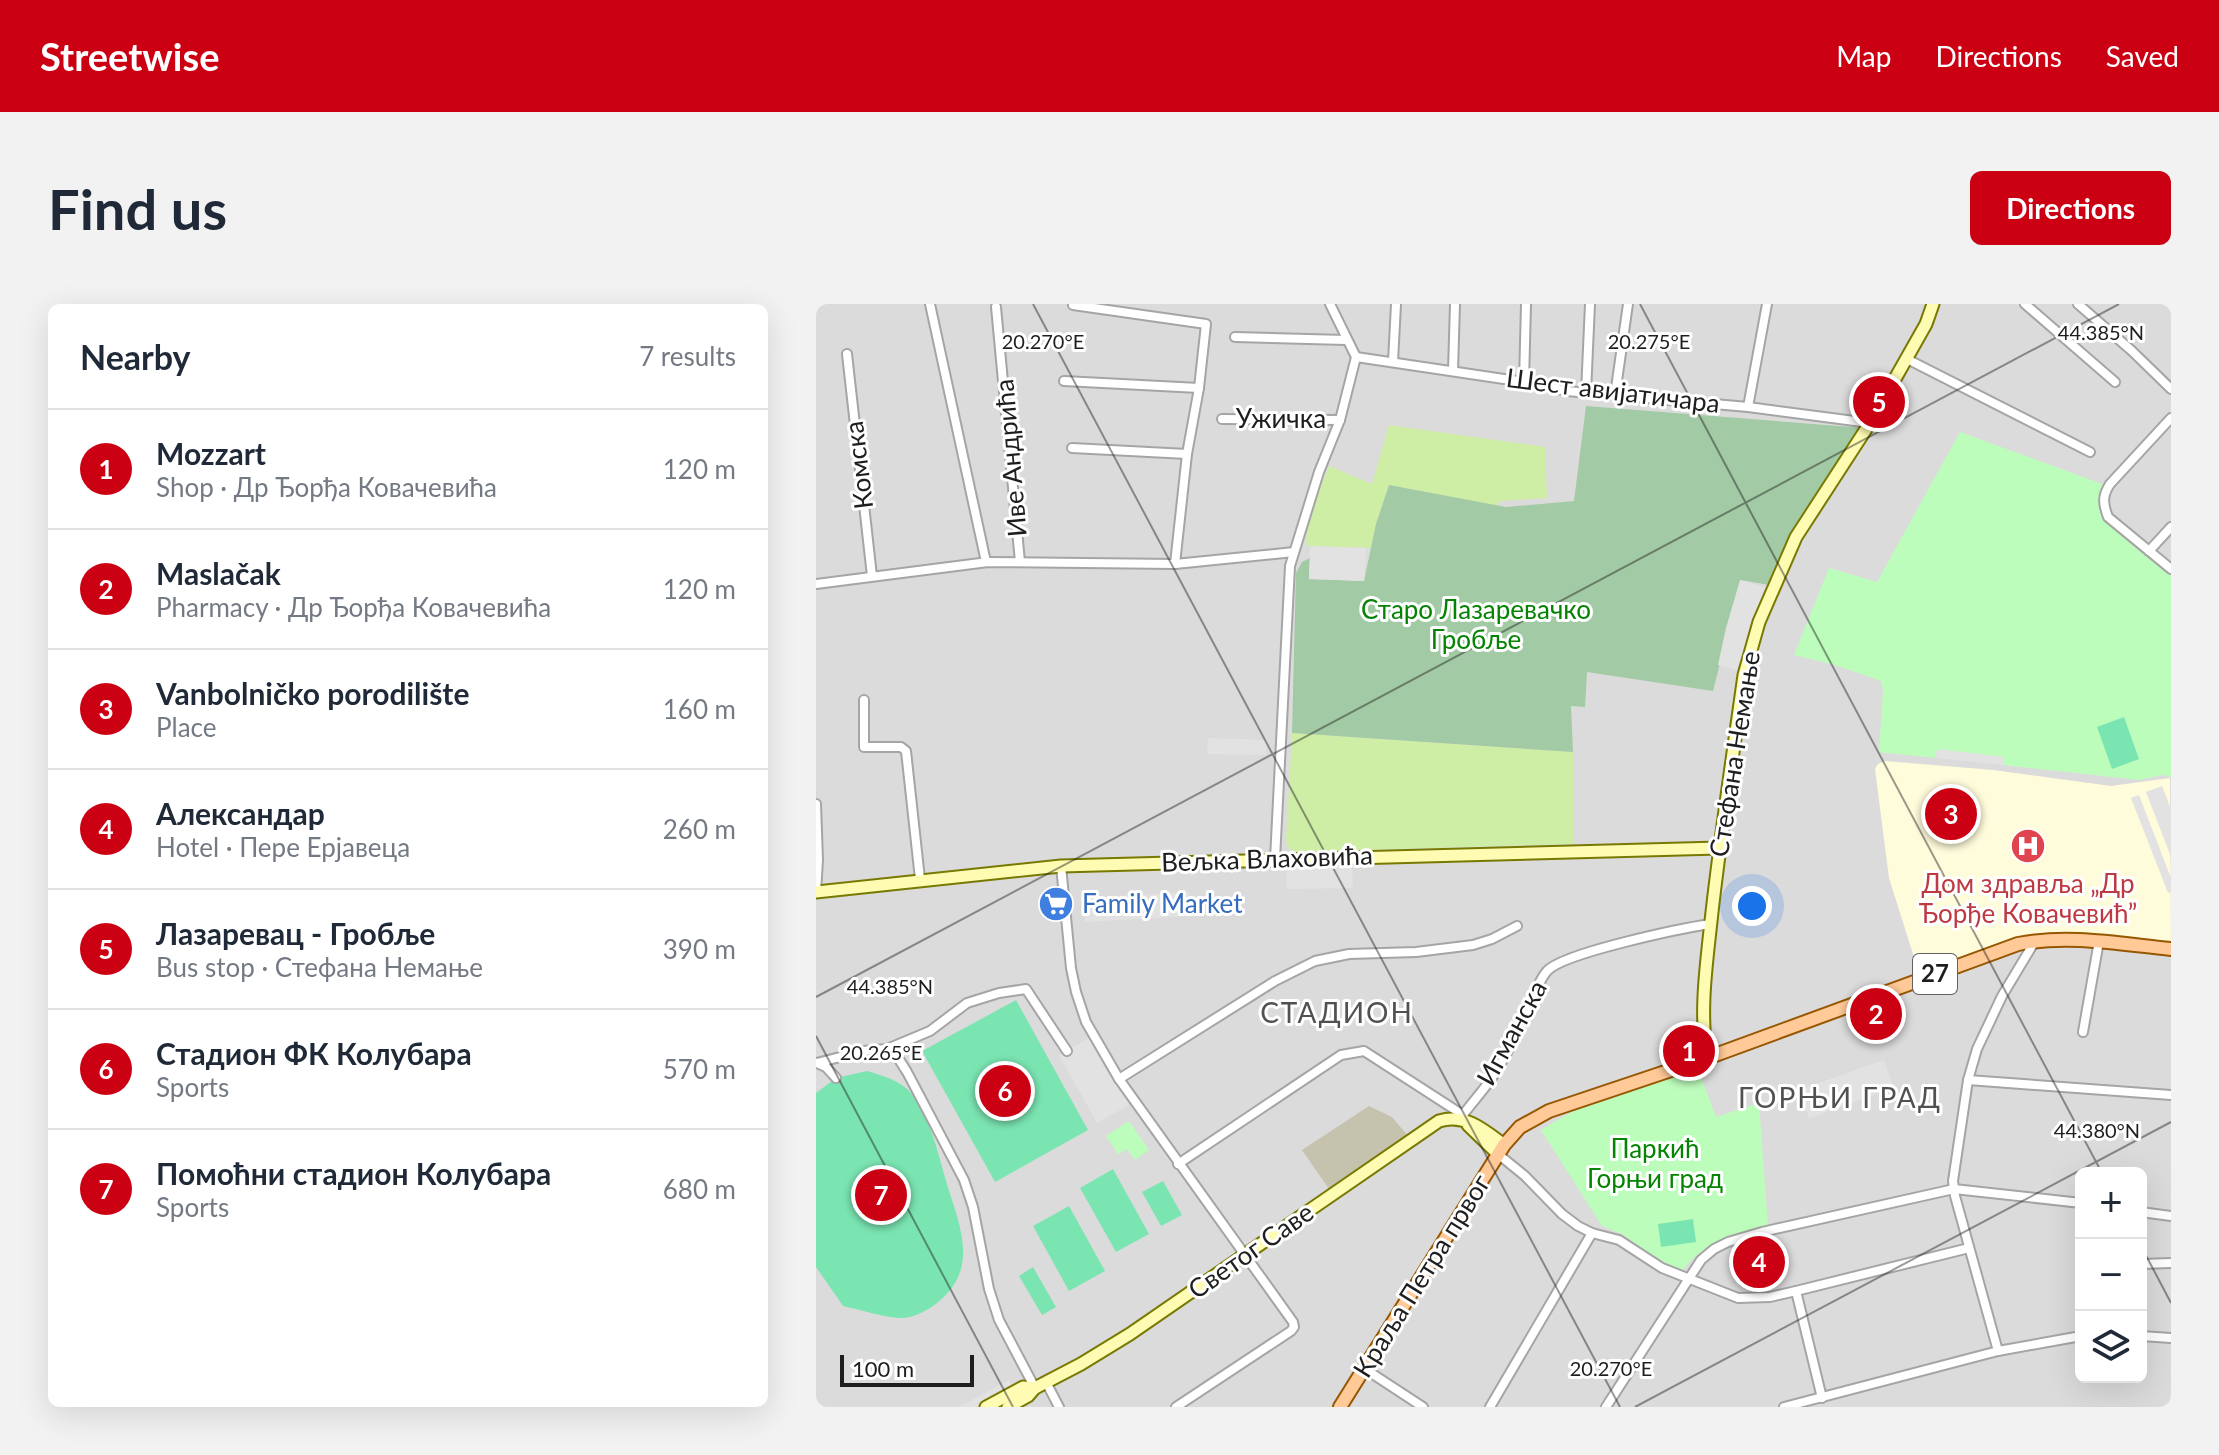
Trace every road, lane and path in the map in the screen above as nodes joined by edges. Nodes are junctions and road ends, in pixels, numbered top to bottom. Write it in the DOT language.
graph roads {
  1 [pos="930,304"];
  2 [pos="1330,304"];
  3 [pos="1396,304"];
  4 [pos="1455,304"];
  5 [pos="1526,304"];
  6 [pos="1590,304"];
  7 [pos="1628,304"];
  8 [pos="1767,304"];
  9 [pos="1933,304"];
  10 [pos="2025,304"];
  11 [pos="2080,304"];
  12 [pos="1073,305"];
  13 [pos="996,307"];
  14 [pos="1235,337"];
  15 [pos="1346,340"];
  16 [pos="847,354"];
  17 [pos="1356,357"];
  18 [pos="1907,359"];
  19 [pos="1393,362"];
  20 [pos="1453,371"];
  21 [pos="1064,381"];
  22 [pos="1524,382"];
  23 [pos="2115,382"];
  24 [pos="1199,388"];
  25 [pos="2171,389"];
  26 [pos="1586,393"];
  27 [pos="1615,395"];
  28 [pos="1748,407"];
  29 [pos="2171,418"];
  30 [pos="1222,419"];
  31 [pos="1340,420"];
  32 [pos="1870,423"];
  33 [pos="1072,448"];
  34 [pos="2090,452"];
  35 [pos="1187,454"];
  36 [pos="2171,527"];
  37 [pos="2149,551"];
  38 [pos="1294,552"];
  39 [pos="986,562"];
  40 [pos="1020,562"];
  41 [pos="1175,564"];
  42 [pos="2171,569"];
  43 [pos="872,576"];
  44 [pos="816,584"];
  45 [pos="864,700"];
  46 [pos="816,804"];
  47 [pos="1719,848"];
  48 [pos="1275,859"];
  49 [pos="817,860"];
  50 [pos="1061,866"];
  51 [pos="920,879"];
  52 [pos="816,892"];
  53 [pos="1711,924"];
  54 [pos="1517,926"];
  55 [pos="2035,941"];
  56 [pos="2099,941"];
  57 [pos="2171,949"];
  58 [pos="2083,1032"];
  59 [pos="887,1049"];
  60 [pos="1067,1051"];
  61 [pos="1707,1058"];
  62 [pos="816,1063"];
  63 [pos="836,1078"];
  64 [pos="1119,1079"];
  65 [pos="1968,1080"];
  66 [pos="2171,1095"];
  67 [pos="1463,1118"];
  68 [pos="1501,1150"];
  69 [pos="1178,1164"];
  70 [pos="1954,1189"];
  71 [pos="2075,1202"];
  72 [pos="2147,1213"];
  73 [pos="2171,1216"];
  74 [pos="1592,1233"];
  75 [pos="1969,1248"];
  76 [pos="1244,1255"];
  77 [pos="2171,1263"];
  78 [pos="2147,1264"];
  79 [pos="1690,1278"];
  80 [pos="1796,1291"];
  81 [pos="2147,1336"];
  82 [pos="2075,1337"];
  83 [pos="2171,1338"];
  84 [pos="1998,1351"];
  85 [pos="1365,1369"];
  86 [pos="1046,1382"];
  87 [pos="1035,1388"];
  88 [pos="1822,1398"];
  89 [pos="986,1407"];
  90 [pos="1008,1407"];
  91 [pos="1059,1407"];
  92 [pos="1176,1407"];
  93 [pos="1340,1407"];
  94 [pos="1423,1407"];
  95 [pos="1491,1407"];
  96 [pos="1606,1407"];
  97 [pos="1784,1407"];
  1 -- 39 [label="street"];
  2 -- 15 [label="street"];
  3 -- 19 [label="street"];
  4 -- 20 [label="street"];
  5 -- 22 [label="street"];
  6 -- 26 [label="street"];
  7 -- 27 [label="street"];
  8 -- 28 [label="street"];
  9 -- 18 [label="street, Стефана Немање"];
  10 -- 23 [label="street"];
  11 -- 25 [label="street"];
  12 -- 24 [label="street"];
  13 -- 40 [label="street, Иве Андрића"];
  14 -- 15 [label="street"];
  15 -- 17 [label="street"];
  16 -- 43 [label="street, Комска"];
  17 -- 19 [label="street, Шест авијатичара"];
  17 -- 31 [label="street"];
  18 -- 32 [label="street, Стефана Немање"];
  18 -- 34 [label="street"];
  19 -- 20 [label="street, Шест авијатичара"];
  20 -- 22 [label="street, Шест авијатичара"];
  21 -- 24 [label="street"];
  22 -- 26 [label="street, Шест авијатичара"];
  24 -- 35 [label="street"];
  26 -- 27 [label="street, Шест авијатичара"];
  27 -- 28 [label="street, Шест авијатичара"];
  28 -- 32 [label="street, Шест авијатичара"];
  29 -- 37 [label="street"];
  30 -- 31 [label="street, Ужичка"];
  31 -- 38 [label="street"];
  32 -- 47 [label="street, Стефана Немање"];
  33 -- 35 [label="street"];
  35 -- 41 [label="street"];
  36 -- 37 [label="street"];
  37 -- 42 [label="street"];
  38 -- 41 [label="street"];
  38 -- 48 [label="street"];
  39 -- 40 [label="street"];
  39 -- 43 [label="street"];
  40 -- 41 [label="street"];
  43 -- 44 [label="street"];
  45 -- 51 [label="street"];
  46 -- 49 [label="street"];
  47 -- 48 [label="street, Вељка Влаховића"];
  47 -- 53 [label="street, Стефана Немање"];
  48 -- 50 [label="street, Вељка Влаховића"];
  49 -- 52 [label="street"];
  50 -- 51 [label="street, Вељка Влаховића"];
  50 -- 64 [label="street"];
  51 -- 52 [label="street, Вељка Влаховића"];
  53 -- 61 [label="street, Стефана Немање"];
  53 -- 67 [label="street, Игманска"];
  54 -- 64 [label="street"];
  55 -- 56 [label="main road, 27"];
  55 -- 61 [label="main road, 27"];
  55 -- 65 [label="street"];
  56 -- 57 [label="main road, 27"];
  56 -- 58 [label="street"];
  59 -- 60 [label="street"];
  59 -- 62 [label="street"];
  59 -- 87 [label="street"];
  61 -- 68 [label="main road, 27"];
  62 -- 63 [label="street"];
  64 -- 69 [label="street"];
  65 -- 66 [label="street"];
  65 -- 70 [label="street"];
  67 -- 68 [label="street"];
  67 -- 69 [label="street"];
  67 -- 76 [label="street, Светог Саве"];
  68 -- 74 [label="street"];
  68 -- 85 [label="main road, Краља Петра првог / 27"];
  69 -- 76 [label="street"];
  70 -- 71 [label="street"];
  70 -- 75 [label="street"];
  70 -- 79 [label="street"];
  72 -- 73 [label="street"];
  74 -- 79 [label="street"];
  74 -- 95 [label="street"];
  75 -- 80 [label="street"];
  75 -- 84 [label="street"];
  76 -- 86 [label="street, Светог Саве"];
  76 -- 92 [label="street"];
  77 -- 78 [label="street"];
  79 -- 80 [label="street"];
  79 -- 96 [label="street"];
  80 -- 88 [label="street"];
  81 -- 83 [label="street"];
  82 -- 84 [label="street"];
  84 -- 88 [label="street"];
  85 -- 93 [label="main road, Краља Петра првог / 27"];
  85 -- 94 [label="street"];
  86 -- 87 [label="street, Светог Саве"];
  86 -- 91 [label="street"];
  87 -- 89 [label="street, Светог Саве"];
  87 -- 90 [label="street, Светог Саве"];
  88 -- 97 [label="street"];
}
